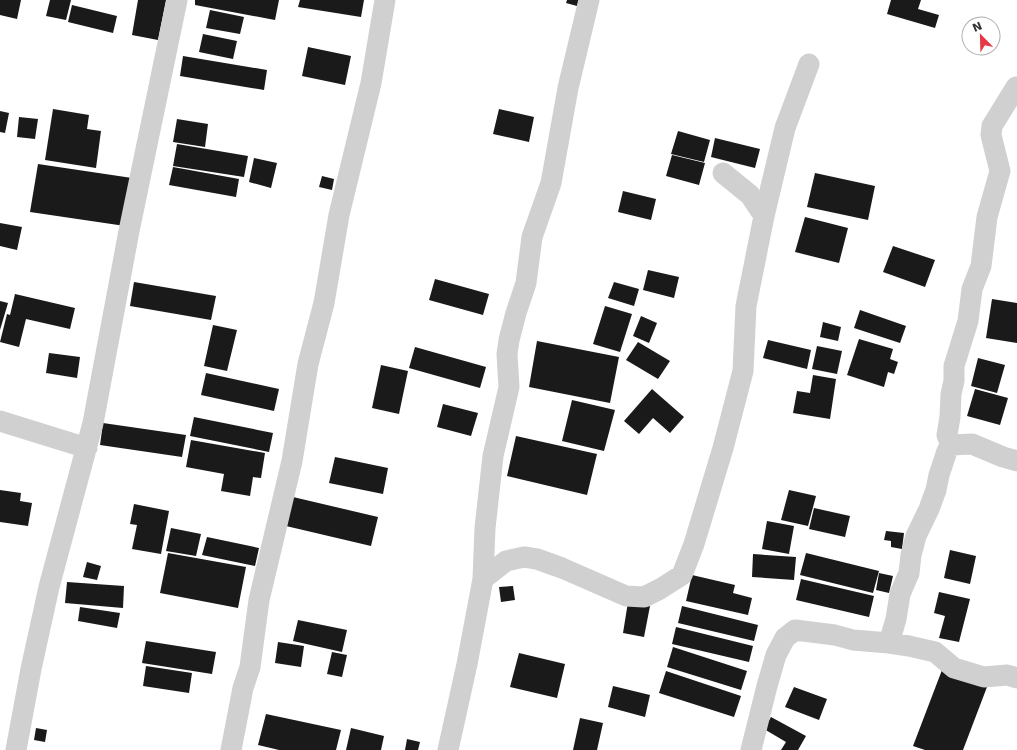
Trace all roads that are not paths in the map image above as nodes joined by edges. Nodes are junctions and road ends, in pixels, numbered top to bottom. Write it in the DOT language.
graph roads {
  1 [pos="177,0"];
  2 [pos="385,0"];
  3 [pos="589,0"];
  4 [pos="809,64"];
  5 [pos="1016,87"];
  6 [pos="723,173"];
  7 [pos="764,216"];
  8 [pos="0,421"];
  9 [pos="951,445"];
  10 [pos="87,448"];
  11 [pos="1017,461"];
  12 [pos="483,579"];
  13 [pos="889,643"];
  14 [pos="1017,678"];
  15 [pos="16,750"];
  16 [pos="231,750"];
  17 [pos="448,750"];
  18 [pos="751,750"];
  1 -- 10 [label="street"];
  2 -- 16 [label="street"];
  3 -- 12 [label="street"];
  4 -- 7 [label="street"];
  5 -- 9 [label="street"];
  6 -- 7 [label="street"];
  7 -- 12 [label="street"];
  8 -- 10 [label="street"];
  9 -- 11 [label="street"];
  9 -- 13 [label="street"];
  10 -- 15 [label="street"];
  12 -- 17 [label="street"];
  13 -- 14 [label="street"];
  13 -- 18 [label="street"];
}
